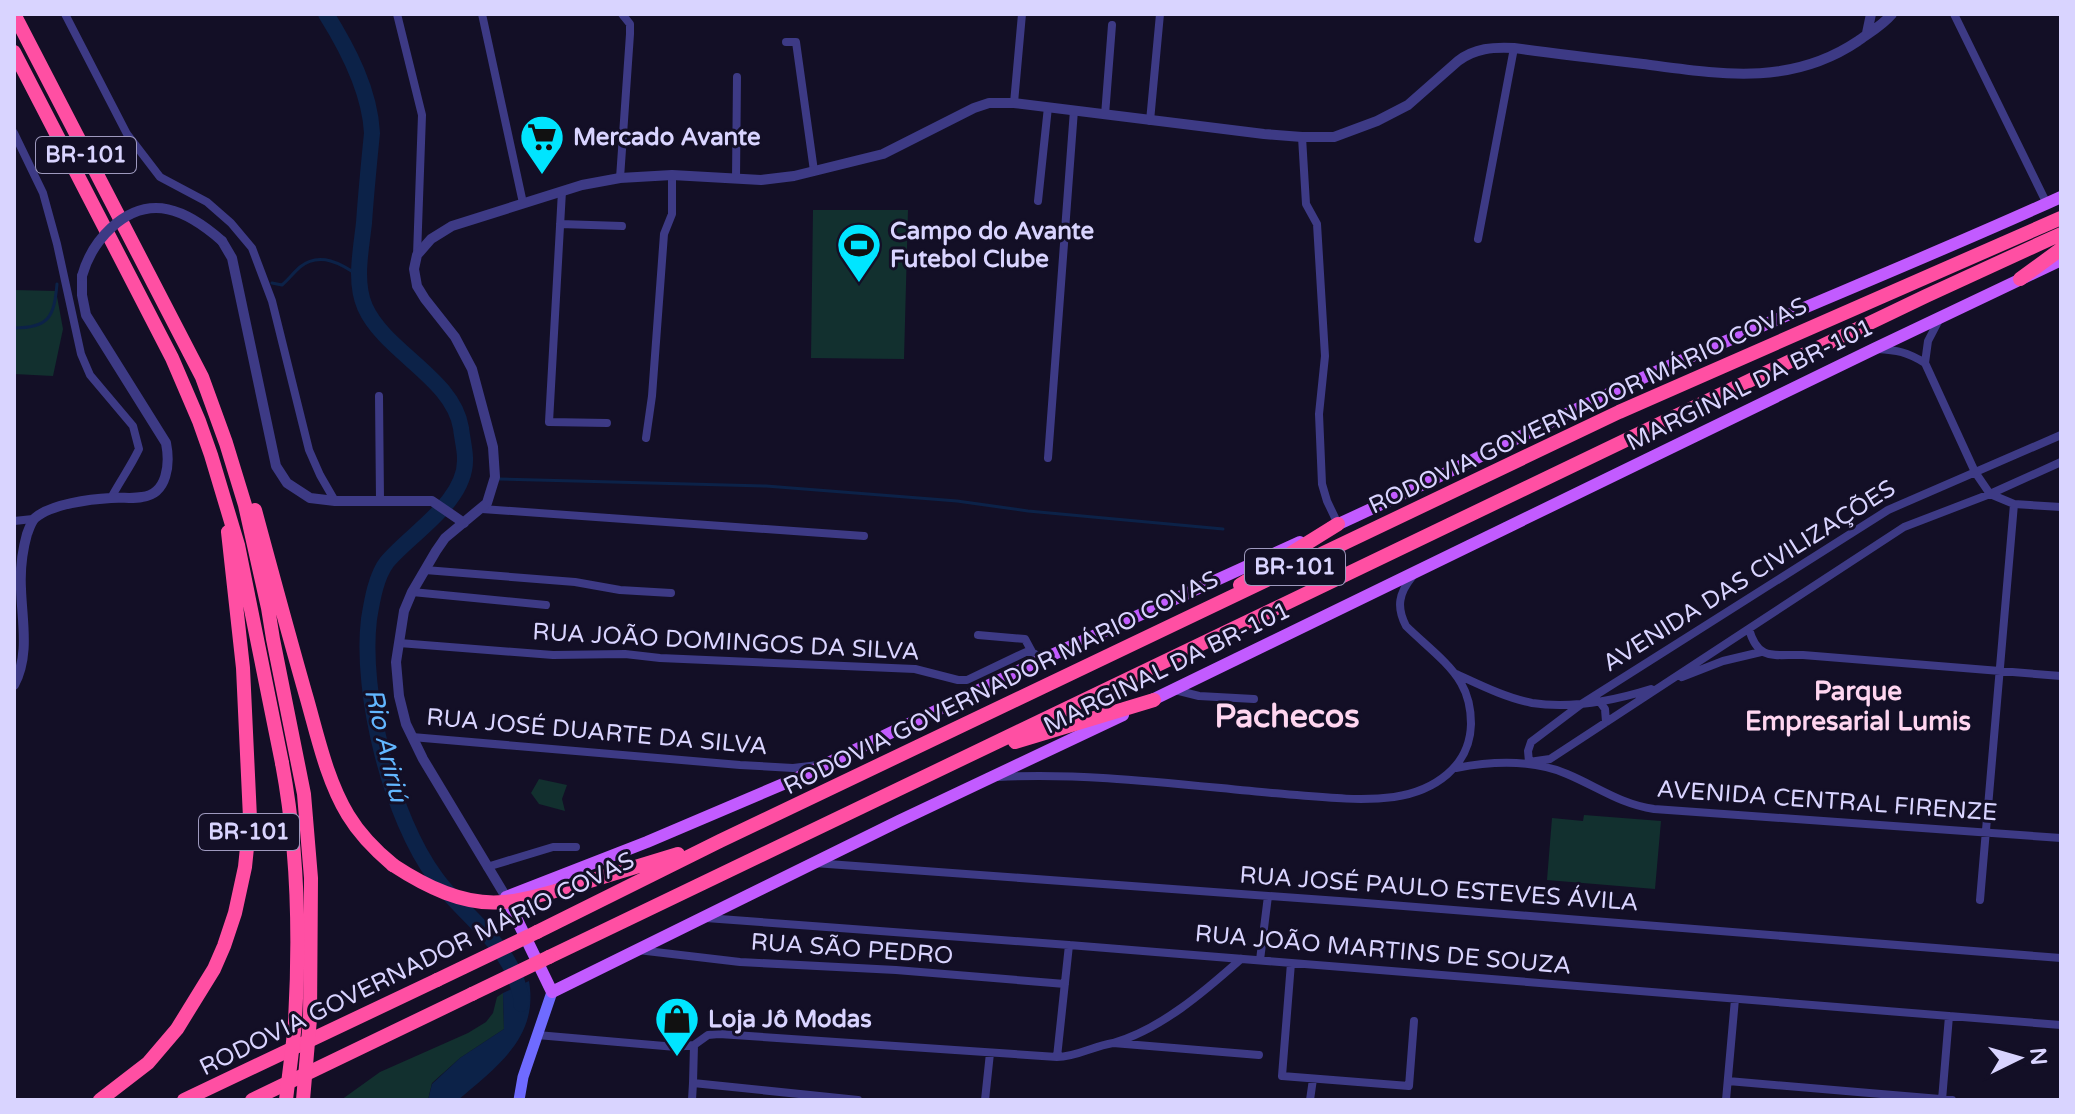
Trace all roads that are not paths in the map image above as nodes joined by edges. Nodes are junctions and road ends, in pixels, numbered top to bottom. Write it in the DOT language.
graph roads {
  1 [pos="14,14"];
  2 [pos="65,14"];
  3 [pos="397,14"];
  4 [pos="482,14"];
  5 [pos="622,14"];
  6 [pos="1022,14"];
  7 [pos="1160,14"];
  8 [pos="1871,14"];
  9 [pos="1892,14"];
  10 [pos="1954,14"];
  11 [pos="1112,25"];
  12 [pos="1866,35"];
  13 [pos="786,42"];
  14 [pos="1514,48"];
  15 [pos="14,52"];
  16 [pos="737,77"];
  17 [pos="1014,103"];
  18 [pos="1048,107"];
  19 [pos="1074,110"];
  20 [pos="1105,115"];
  21 [pos="1150,121"];
  22 [pos="14,133"];
  23 [pos="1302,137"];
  24 [pos="814,171"];
  25 [pos="672,175"];
  26 [pos="620,178"];
  27 [pos="736,178"];
  28 [pos="562,191"];
  29 [pos="2061,197"];
  30 [pos="1038,201"];
  31 [pos="523,203"];
  32 [pos="2047,204"];
  33 [pos="2061,218"];
  34 [pos="560,224"];
  35 [pos="622,226"];
  36 [pos="2061,234"];
  37 [pos="1478,239"];
  38 [pos="2061,249"];
  39 [pos="417,255"];
  40 [pos="2061,260"];
  41 [pos="2020,279"];
  42 [pos="1940,317"];
  43 [pos="1874,349"];
  44 [pos="1925,363"];
  45 [pos="379,396"];
  46 [pos="215,412"];
  47 [pos="607,423"];
  48 [pos="2061,435"];
  49 [pos="646,438"];
  50 [pos="1048,458"];
  51 [pos="2061,462"];
  52 [pos="1975,472"];
  53 [pos="1990,494"];
  54 [pos="111,498"];
  55 [pos="380,500"];
  56 [pos="335,501"];
  57 [pos="2014,504"];
  58 [pos="2061,507"];
  59 [pos="482,509"];
  60 [pos="230,516"];
  61 [pos="33,519"];
  62 [pos="459,519"];
  63 [pos="14,521"];
  64 [pos="1338,524"];
  65 [pos="864,536"];
  66 [pos="425,570"];
  67 [pos="1418,570"];
  68 [pos="412,592"];
  69 [pos="671,593"];
  70 [pos="546,605"];
  71 [pos="1170,627"];
  72 [pos="1749,629"];
  73 [pos="978,635"];
  74 [pos="399,643"];
  75 [pos="1761,652"];
  76 [pos="1037,655"];
  77 [pos="1999,672"];
  78 [pos="1455,674"];
  79 [pos="2061,676"];
  80 [pos="14,685"];
  81 [pos="1479,685"];
  82 [pos="1664,685"];
  83 [pos="1175,690"];
  84 [pos="1254,699"];
  85 [pos="1154,700"];
  86 [pos="1468,701"];
  87 [pos="1600,702"];
  88 [pos="1580,705"];
  89 [pos="1606,722"];
  90 [pos="412,737"];
  91 [pos="1468,743"];
  92 [pos="968,756"];
  93 [pos="1529,762"];
  94 [pos="827,764"];
  95 [pos="1478,764"];
  96 [pos="1456,768"];
  97 [pos="989,778"];
  98 [pos="1985,833"];
  99 [pos="2061,838"];
  100 [pos="720,841"];
  101 [pos="576,847"];
  102 [pos="814,863"];
  103 [pos="487,867"];
  104 [pos="1268,896"];
  105 [pos="506,897"];
  106 [pos="1980,900"];
  107 [pos="702,918"];
  108 [pos="1069,945"];
  109 [pos="637,950"];
  110 [pos="2061,958"];
  111 [pos="1241,959"];
  112 [pos="1260,960"];
  113 [pos="1291,963"];
  114 [pos="1065,984"];
  115 [pos="552,992"];
  116 [pos="1735,999"];
  117 [pos="1949,1016"];
  118 [pos="1414,1021"];
  119 [pos="2061,1025"];
  120 [pos="537,1035"];
  121 [pos="1113,1043"];
  122 [pos="694,1045"];
  123 [pos="990,1053"];
  124 [pos="1259,1055"];
  125 [pos="1057,1057"];
  126 [pos="1313,1079"];
  127 [pos="1728,1081"];
  128 [pos="693,1083"];
  129 [pos="100,1100"];
  130 [pos="184,1100"];
  131 [pos="252,1100"];
  132 [pos="286,1100"];
  133 [pos="303,1100"];
  134 [pos="519,1100"];
  135 [pos="692,1100"];
  136 [pos="858,1100"];
  137 [pos="985,1100"];
  138 [pos="1310,1100"];
  139 [pos="1726,1100"];
  140 [pos="1942,1100"];
  141 [pos="1952,1100"];
  1 -- 46 [label="highway, BR-101"];
  2 -- 56 [label="street"];
  3 -- 39 [label="street"];
  4 -- 31 [label="street"];
  5 -- 26 [label="street"];
  6 -- 17 [label="street"];
  7 -- 21 [label="street"];
  8 -- 12 [label="street"];
  9 -- 12 [label="street"];
  10 -- 32 [label="street"];
  11 -- 20 [label="street"];
  12 -- 14 [label="street"];
  13 -- 24 [label="street"];
  14 -- 23 [label="street"];
  14 -- 37 [label="street"];
  15 -- 60 [label="highway, BR-101"];
  16 -- 27 [label="street"];
  17 -- 18 [label="street"];
  17 -- 24 [label="street"];
  18 -- 19 [label="street"];
  18 -- 30 [label="street"];
  19 -- 20 [label="street"];
  19 -- 50 [label="street"];
  20 -- 21 [label="street"];
  21 -- 23 [label="street"];
  22 -- 54 [label="street"];
  23 -- 64 [label="street"];
  24 -- 27 [label="street"];
  25 -- 26 [label="street"];
  25 -- 27 [label="street"];
  25 -- 49 [label="street"];
  26 -- 28 [label="street"];
  28 -- 31 [label="street"];
  28 -- 34 [label="street"];
  29 -- 32 [label="main road, MARGINAL DA BR-101"];
  31 -- 39 [label="street"];
  32 -- 64 [label="main road, MARGINAL DA BR-101"];
  33 -- 71 [label="highway, RODOVIA GOVERNADOR MÁRIO COVAS / BR-101"];
  34 -- 35 [label="street"];
  34 -- 47 [label="street"];
  36 -- 92 [label="highway, RODOVIA GOVERNADOR MÁRIO COVAS / BR-101"];
  38 -- 41 [label="highway"];
  39 -- 59 [label="street"];
  40 -- 41 [label="main road, MARGINAL DA BR-101"];
  41 -- 42 [label="main road, MARGINAL DA BR-101"];
  42 -- 43 [label="main road, MARGINAL DA BR-101"];
  42 -- 44 [label="street"];
  43 -- 44 [label="street"];
  43 -- 67 [label="main road, MARGINAL DA BR-101"];
  44 -- 52 [label="street"];
  45 -- 55 [label="street"];
  46 -- 100 [label="highway, BR-101, bridge"];
  46 -- 133 [label="highway, BR-101, bridge"];
  48 -- 52 [label="street, AVENIDA DAS CIVILIZAÇÕES"];
  51 -- 53 [label="street"];
  52 -- 53 [label="street"];
  52 -- 88 [label="street, AVENIDA DAS CIVILIZAÇÕES"];
  53 -- 57 [label="street"];
  53 -- 72 [label="street"];
  54 -- 56 [label="street, bridge"];
  54 -- 61 [label="street"];
  55 -- 56 [label="street"];
  55 -- 62 [label="street"];
  57 -- 58 [label="street"];
  57 -- 77 [label="street"];
  59 -- 62 [label="street"];
  59 -- 65 [label="street"];
  60 -- 129 [label="highway, BR-101"];
  60 -- 132 [label="highway, BR-101, bridge"];
  61 -- 63 [label="street"];
  61 -- 80 [label="street"];
  62 -- 66 [label="street"];
  64 -- 71 [label="highway"];
  64 -- 76 [label="main road, MARGINAL DA BR-101"];
  66 -- 68 [label="street"];
  66 -- 69 [label="street"];
  67 -- 78 [label="street"];
  67 -- 83 [label="main road, MARGINAL DA BR-101"];
  68 -- 70 [label="street"];
  68 -- 74 [label="street"];
  71 -- 100 [label="highway, RODOVIA GOVERNADOR MÁRIO COVAS / BR-101"];
  72 -- 75 [label="street"];
  72 -- 82 [label="street"];
  73 -- 76 [label="street"];
  74 -- 76 [label="street, RUA JOÃO DOMINGOS DA SILVA"];
  74 -- 90 [label="street"];
  75 -- 77 [label="street"];
  75 -- 82 [label="street"];
  76 -- 94 [label="main road, MARGINAL DA BR-101"];
  77 -- 79 [label="street"];
  77 -- 98 [label="street"];
  78 -- 81 [label="street"];
  78 -- 86 [label="street"];
  81 -- 86 [label="street"];
  81 -- 88 [label="street"];
  82 -- 87 [label="street"];
  82 -- 89 [label="street"];
  83 -- 84 [label="street"];
  83 -- 85 [label="main road, MARGINAL DA BR-101"];
  85 -- 92 [label="highway"];
  85 -- 97 [label="main road, MARGINAL DA BR-101"];
  86 -- 91 [label="street"];
  87 -- 88 [label="street"];
  87 -- 89 [label="street"];
  88 -- 93 [label="street, AVENIDA DAS CIVILIZAÇÕES"];
  89 -- 93 [label="street"];
  90 -- 94 [label="street, RUA JOSÉ DUARTE DA SILVA"];
  90 -- 103 [label="street"];
  91 -- 95 [label="street"];
  91 -- 96 [label="street"];
  92 -- 131 [label="highway, RODOVIA GOVERNADOR MÁRIO COVAS / BR-101, bridge"];
  93 -- 95 [label="street, AVENIDA CENTRAL FIRENZE"];
  93 -- 98 [label="street, AVENIDA CENTRAL FIRENZE"];
  94 -- 105 [label="main road, MARGINAL DA BR-101"];
  95 -- 96 [label="street, AVENIDA CENTRAL FIRENZE"];
  96 -- 97 [label="street"];
  97 -- 102 [label="main road, MARGINAL DA BR-101"];
  98 -- 99 [label="street, AVENIDA CENTRAL FIRENZE"];
  98 -- 106 [label="street"];
  100 -- 130 [label="highway, RODOVIA GOVERNADOR MÁRIO COVAS / BR-101, bridge"];
  101 -- 103 [label="street"];
  102 -- 104 [label="street, RUA JOSÉ PAULO ESTEVES ÁVILA"];
  102 -- 107 [label="main road, MARGINAL DA BR-101"];
  103 -- 105 [label="street"];
  104 -- 110 [label="street, RUA JOSÉ PAULO ESTEVES ÁVILA"];
  104 -- 112 [label="street"];
  105 -- 115 [label="main road"];
  107 -- 108 [label="street, RUA JOÃO MARTINS DE SOUZA"];
  107 -- 109 [label="main road, MARGINAL DA BR-101"];
  108 -- 111 [label="street, RUA JOÃO MARTINS DE SOUZA"];
  108 -- 114 [label="street"];
  109 -- 114 [label="street, RUA SÃO PEDRO"];
  109 -- 115 [label="main road, MARGINAL DA BR-101"];
  111 -- 112 [label="street, RUA JOÃO MARTINS DE SOUZA"];
  111 -- 121 [label="street"];
  112 -- 113 [label="street, RUA JOÃO MARTINS DE SOUZA"];
  113 -- 116 [label="street, RUA JOÃO MARTINS DE SOUZA"];
  113 -- 126 [label="street"];
  114 -- 125 [label="street"];
  115 -- 120 [label="main road"];
  116 -- 117 [label="street, RUA JOÃO MARTINS DE SOUZA"];
  116 -- 127 [label="street"];
  117 -- 119 [label="street, RUA JOÃO MARTINS DE SOUZA"];
  117 -- 140 [label="street"];
  118 -- 126 [label="street"];
  120 -- 122 [label="street"];
  120 -- 134 [label="main road"];
  121 -- 124 [label="street"];
  121 -- 125 [label="street"];
  122 -- 123 [label="street"];
  122 -- 128 [label="street"];
  123 -- 125 [label="street"];
  123 -- 137 [label="street"];
  126 -- 138 [label="street"];
  127 -- 139 [label="street"];
  127 -- 140 [label="street"];
  128 -- 135 [label="street"];
  128 -- 136 [label="street"];
  140 -- 141 [label="street"];
}
